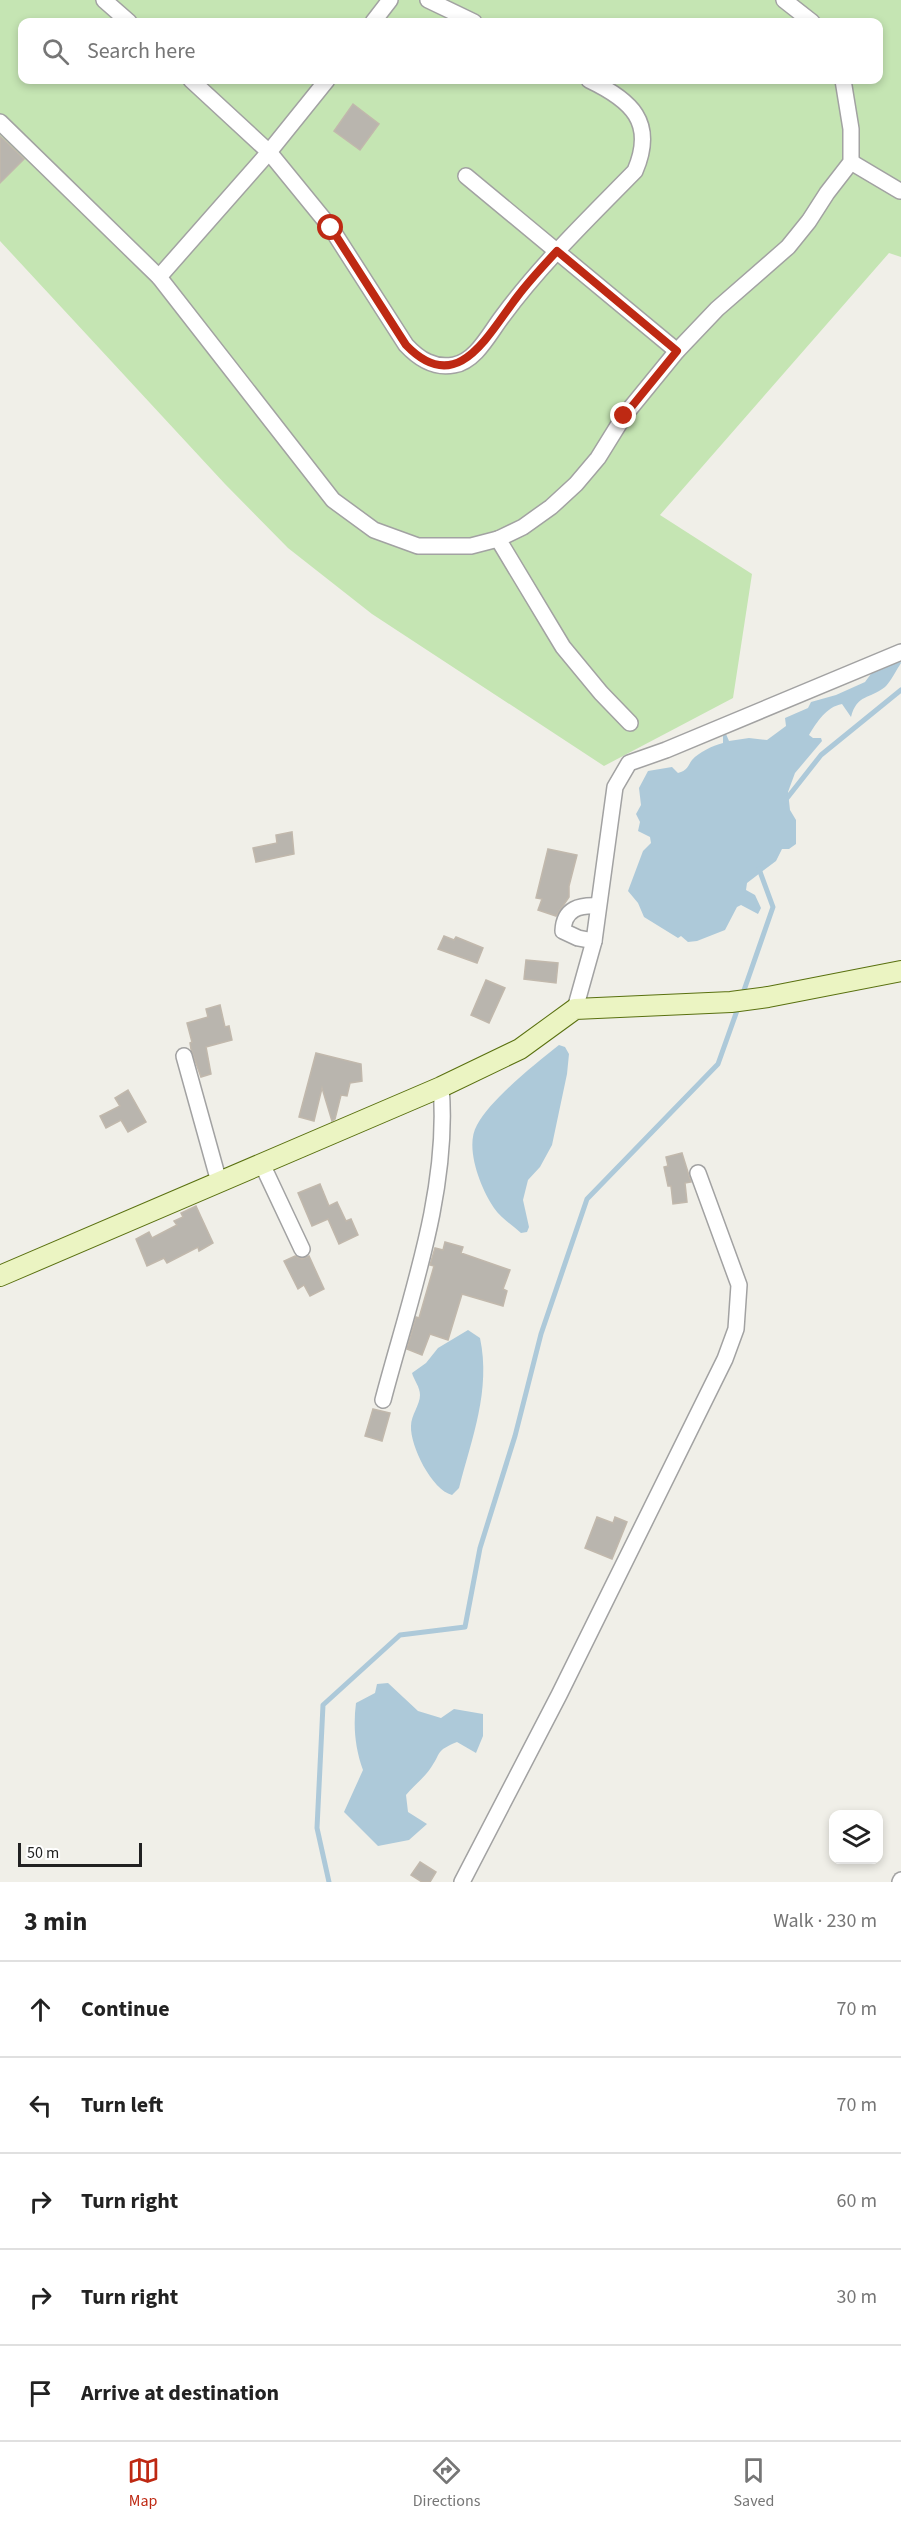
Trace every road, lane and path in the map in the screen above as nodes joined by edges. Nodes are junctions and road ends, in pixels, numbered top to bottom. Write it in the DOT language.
graph roads {
  1 [pos="104,0"];
  2 [pos="390,0"];
  3 [pos="428,0"];
  4 [pos="784,0"];
  5 [pos="124,18"];
  6 [pos="376,18"];
  7 [pos="466,18"];
  8 [pos="807,18"];
  9 [pos="194,84"];
  10 [pos="324,84"];
  11 [pos="597,84"];
  12 [pos="844,84"];
  13 [pos="0,122"];
  14 [pos="269,152"];
  15 [pos="851,162"];
  16 [pos="466,176"];
  17 [pos="900,191"];
  18 [pos="557,251"];
  19 [pos="159,277"];
  20 [pos="677,351"];
  21 [pos="498,539"];
  22 [pos="901,652"];
  23 [pos="630,723"];
  24 [pos="598,906"];
  25 [pos="594,941"];
  26 [pos="901,971"];
  27 [pos="581,1009"];
  28 [pos="184,1056"];
  29 [pos="441,1087"];
  30 [pos="262,1164"];
  31 [pos="698,1173"];
  32 [pos="219,1182"];
  33 [pos="302,1249"];
  34 [pos="0,1276"];
  35 [pos="383,1400"];
  36 [pos="462,1882"];
  1 -- 5 [label="street"];
  2 -- 6 [label="street"];
  3 -- 7 [label="street"];
  4 -- 8 [label="street"];
  9 -- 14 [label="street"];
  10 -- 14 [label="street"];
  11 -- 18 [label="street"];
  12 -- 15 [label="street"];
  13 -- 19 [label="street"];
  14 -- 18 [label="street"];
  14 -- 19 [label="street"];
  15 -- 17 [label="street"];
  15 -- 20 [label="street"];
  16 -- 18 [label="street"];
  18 -- 20 [label="street"];
  19 -- 21 [label="street"];
  20 -- 21 [label="street"];
  21 -- 23 [label="street"];
  22 -- 24 [label="street"];
  24 -- 25 [label="street"];
  24 -- 25 [label="street"];
  25 -- 27 [label="street"];
  26 -- 27 [label="street"];
  27 -- 29 [label="street"];
  28 -- 32 [label="street"];
  29 -- 30 [label="street"];
  29 -- 35 [label="street"];
  30 -- 32 [label="street"];
  30 -- 33 [label="street"];
  31 -- 36 [label="street"];
  32 -- 34 [label="street"];
}
